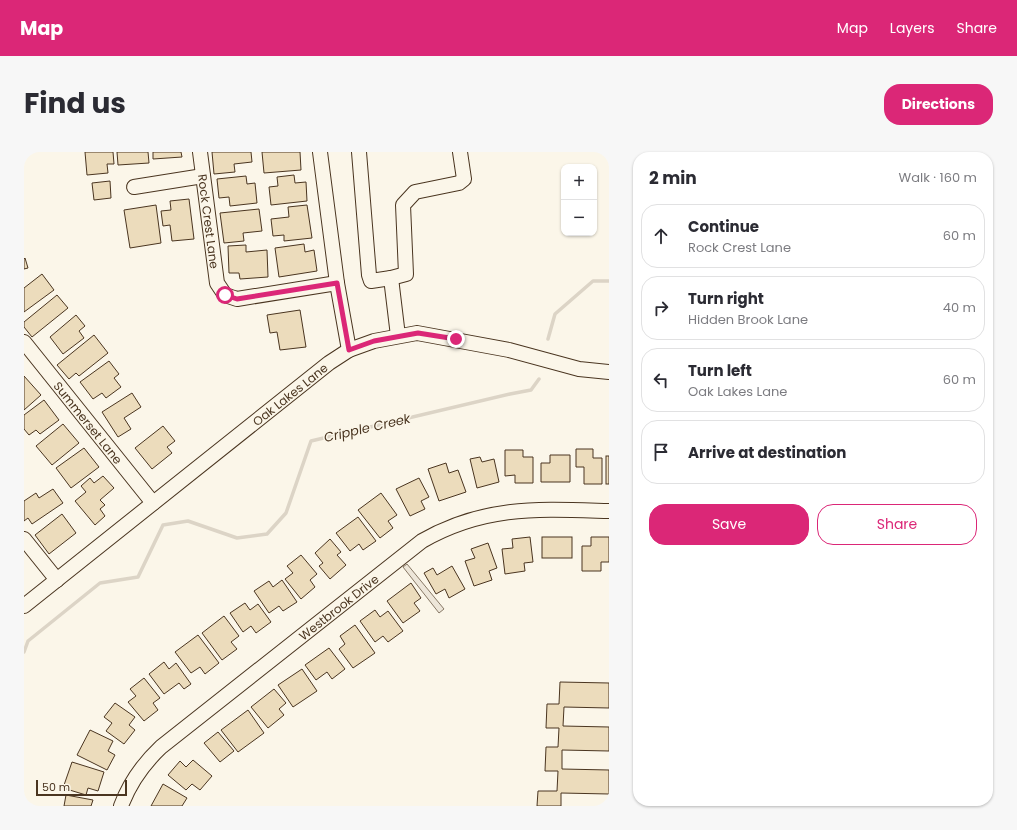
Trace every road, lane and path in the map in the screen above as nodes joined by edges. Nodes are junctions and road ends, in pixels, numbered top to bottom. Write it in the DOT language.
graph roads {
  1 [pos="200,152"];
  2 [pos="320,152"];
  3 [pos="359,152"];
  4 [pos="460,152"];
  5 [pos="204,176"];
  6 [pos="134,187"];
  7 [pos="391,278"];
  8 [pos="337,283"];
  9 [pos="398,336"];
  10 [pos="24,342"];
  11 [pos="349,350"];
  12 [pos="609,372"];
  13 [pos="153,503"];
  14 [pos="609,511"];
  15 [pos="24,539"];
  16 [pos="57,580"];
  17 [pos="24,606"];
  18 [pos="121,806"];
  1 -- 5 [label="street, Rock Crest Lane"];
  2 -- 8 [label="street"];
  3 -- 7 [label="street"];
  4 -- 7 [label="street"];
  5 -- 6 [label="street"];
  5 -- 8 [label="street, Rock Crest Lane"];
  7 -- 9 [label="street"];
  8 -- 11 [label="street"];
  9 -- 11 [label="street, Oak Lakes Lane"];
  9 -- 12 [label="street, Oak Lakes Lane"];
  10 -- 13 [label="street, Summerset Lane"];
  11 -- 13 [label="street, Oak Lakes Lane"];
  13 -- 16 [label="street, Oak Lakes Lane"];
  14 -- 18 [label="street, Westbrook Drive"];
  15 -- 16 [label="street"];
  16 -- 17 [label="street, Oak Lakes Lane"];
}
